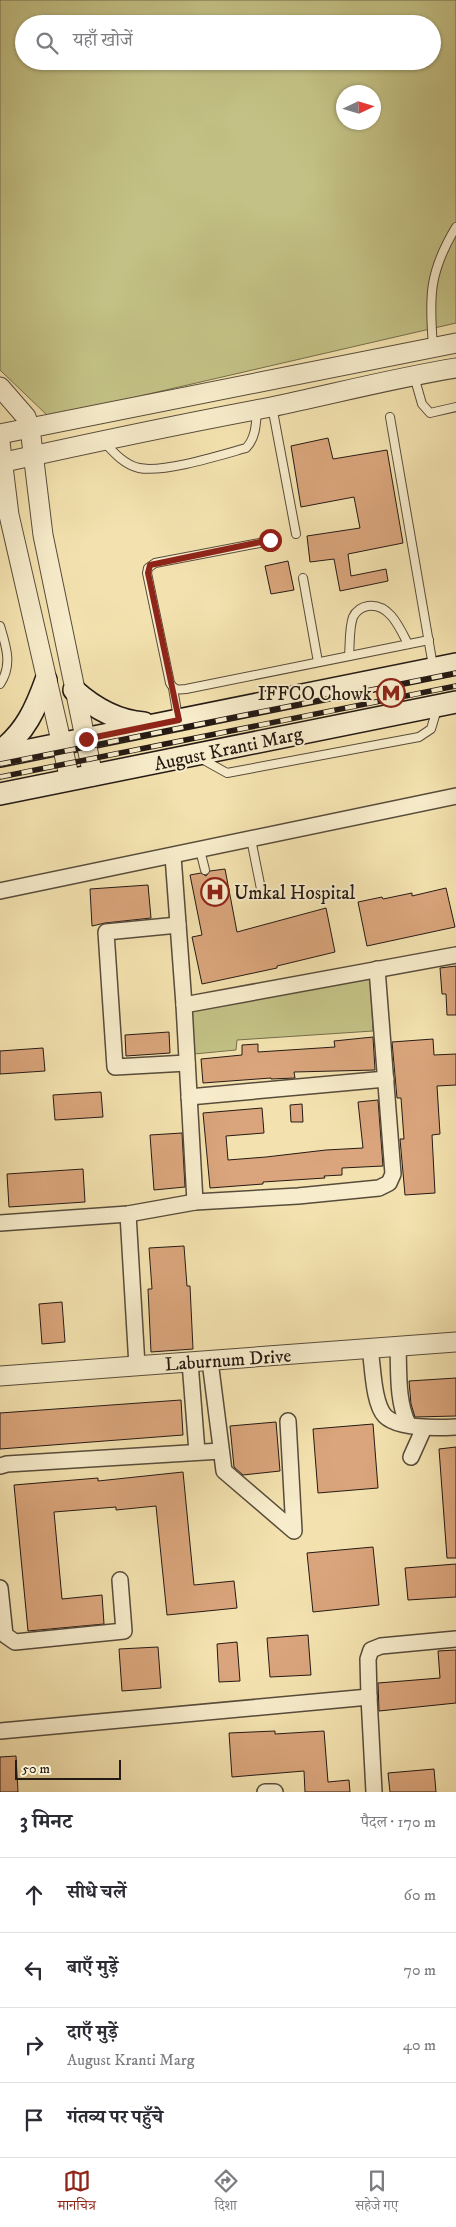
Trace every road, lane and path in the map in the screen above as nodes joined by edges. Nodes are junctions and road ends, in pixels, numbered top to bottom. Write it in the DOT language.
graph roads {
  1 [pos="456,227"];
  2 [pos="456,344"];
  3 [pos="433,348"];
  4 [pos="456,368"];
  5 [pos="414,375"];
  6 [pos="0,388"];
  7 [pos="456,407"];
  8 [pos="265,408"];
  9 [pos="390,417"];
  10 [pos="30,428"];
  11 [pos="0,434"];
  12 [pos="102,439"];
  13 [pos="0,442"];
  14 [pos="33,456"];
  15 [pos="1,462"];
  16 [pos="296,534"];
  17 [pos="270,540"];
  18 [pos="303,578"];
  19 [pos="0,626"];
  20 [pos="429,640"];
  21 [pos="408,644"];
  22 [pos="349,656"];
  23 [pos="318,662"];
  24 [pos="456,664"];
  25 [pos="433,670"];
  26 [pos="46,680"];
  27 [pos="0,684"];
  28 [pos="173,688"];
  29 [pos="74,690"];
  30 [pos="447,703"];
  31 [pos="170,722"];
  32 [pos="86,739"];
  33 [pos="62,743"];
  34 [pos="0,751"];
  35 [pos="0,756"];
  36 [pos="93,776"];
  37 [pos="70,780"];
  38 [pos="0,794"];
  39 [pos="456,796"];
  40 [pos="251,839"];
  41 [pos="200,850"];
  42 [pos="173,856"];
  43 [pos="205,870"];
  44 [pos="261,889"];
  45 [pos="0,891"];
  46 [pos="178,925"];
  47 [pos="456,955"];
  48 [pos="377,969"];
  49 [pos="184,1005"];
  50 [pos="187,1064"];
  51 [pos="386,1079"];
  52 [pos="189,1097"];
  53 [pos="196,1202"];
  54 [pos="128,1214"];
  55 [pos="0,1223"];
  56 [pos="456,1342"];
  57 [pos="398,1347"];
  58 [pos="370,1348"];
  59 [pos="210,1360"];
  60 [pos="190,1362"];
  61 [pos="136,1366"];
  62 [pos="0,1376"];
  63 [pos="288,1421"];
  64 [pos="408,1424"];
  65 [pos="456,1427"];
  66 [pos="424,1428"];
  67 [pos="221,1451"];
  68 [pos="197,1452"];
  69 [pos="412,1457"];
  70 [pos="0,1466"];
  71 [pos="120,1580"];
  72 [pos="0,1588"];
  73 [pos="456,1639"];
  74 [pos="369,1697"];
  75 [pos="0,1731"];
  76 [pos="265,1792"];
  77 [pos="275,1792"];
  78 [pos="374,1792"];
  1 -- 3 [label="lane"];
  2 -- 3 [label="street"];
  3 -- 10 [label="street"];
  4 -- 5 [label="street"];
  5 -- 7 [label="lane"];
  5 -- 8 [label="street"];
  6 -- 10 [label="street"];
  8 -- 12 [label="street"];
  8 -- 12 [label="lane"];
  8 -- 16 [label="lane"];
  9 -- 20 [label="lane"];
  10 -- 11 [label="street"];
  10 -- 14 [label="street"];
  12 -- 14 [label="street"];
  13 -- 15 [label="street"];
  14 -- 15 [label="street"];
  14 -- 29 [label="street"];
  15 -- 26 [label="street"];
  17 -- 28 [label="lane"];
  18 -- 23 [label="lane"];
  19 -- 27 [label="lane"];
  20 -- 21 [label="lane"];
  20 -- 25 [label="lane"];
  21 -- 22 [label="lane"];
  21 -- 22 [label="lane"];
  22 -- 23 [label="lane"];
  23 -- 28 [label="lane"];
  24 -- 25 [label="main road, August Kranti Marg"];
  25 -- 31 [label="main road, August Kranti Marg"];
  26 -- 33 [label="street"];
  26 -- 34 [label="main road"];
  28 -- 31 [label="lane"];
  29 -- 31 [label="main road"];
  29 -- 32 [label="street"];
  30 -- 36 [label="main road, August Kranti Marg"];
  31 -- 32 [label="main road, August Kranti Marg"];
  32 -- 33 [label="main road, August Kranti Marg"];
  32 -- 36 [label="street"];
  33 -- 35 [label="main road, August Kranti Marg"];
  33 -- 37 [label="street"];
  36 -- 37 [label="main road, August Kranti Marg"];
  37 -- 38 [label="main road, August Kranti Marg"];
  39 -- 40 [label="street"];
  40 -- 41 [label="street"];
  40 -- 44 [label="lane"];
  41 -- 42 [label="street"];
  41 -- 43 [label="lane"];
  42 -- 45 [label="street"];
  42 -- 46 [label="street"];
  46 -- 49 [label="street"];
  46 -- 50 [label="street"];
  47 -- 48 [label="street"];
  48 -- 49 [label="street"];
  48 -- 51 [label="street"];
  49 -- 50 [label="street"];
  50 -- 52 [label="street"];
  51 -- 52 [label="street"];
  51 -- 53 [label="street"];
  52 -- 53 [label="street"];
  53 -- 54 [label="street"];
  54 -- 55 [label="street"];
  54 -- 61 [label="street"];
  56 -- 57 [label="street, Laburnum Drive"];
  57 -- 58 [label="street, Laburnum Drive"];
  57 -- 64 [label="street"];
  58 -- 59 [label="street, Laburnum Drive"];
  58 -- 64 [label="street"];
  59 -- 60 [label="street, Laburnum Drive"];
  59 -- 67 [label="street"];
  60 -- 61 [label="street, Laburnum Drive"];
  60 -- 68 [label="street"];
  61 -- 62 [label="street, Laburnum Drive"];
  63 -- 67 [label="street"];
  64 -- 66 [label="street"];
  65 -- 66 [label="street"];
  66 -- 69 [label="street"];
  67 -- 68 [label="street"];
  68 -- 70 [label="street"];
  71 -- 72 [label="street"];
  73 -- 74 [label="street"];
  74 -- 75 [label="street"];
  74 -- 78 [label="street"];
  76 -- 77 [label="street"];
}
